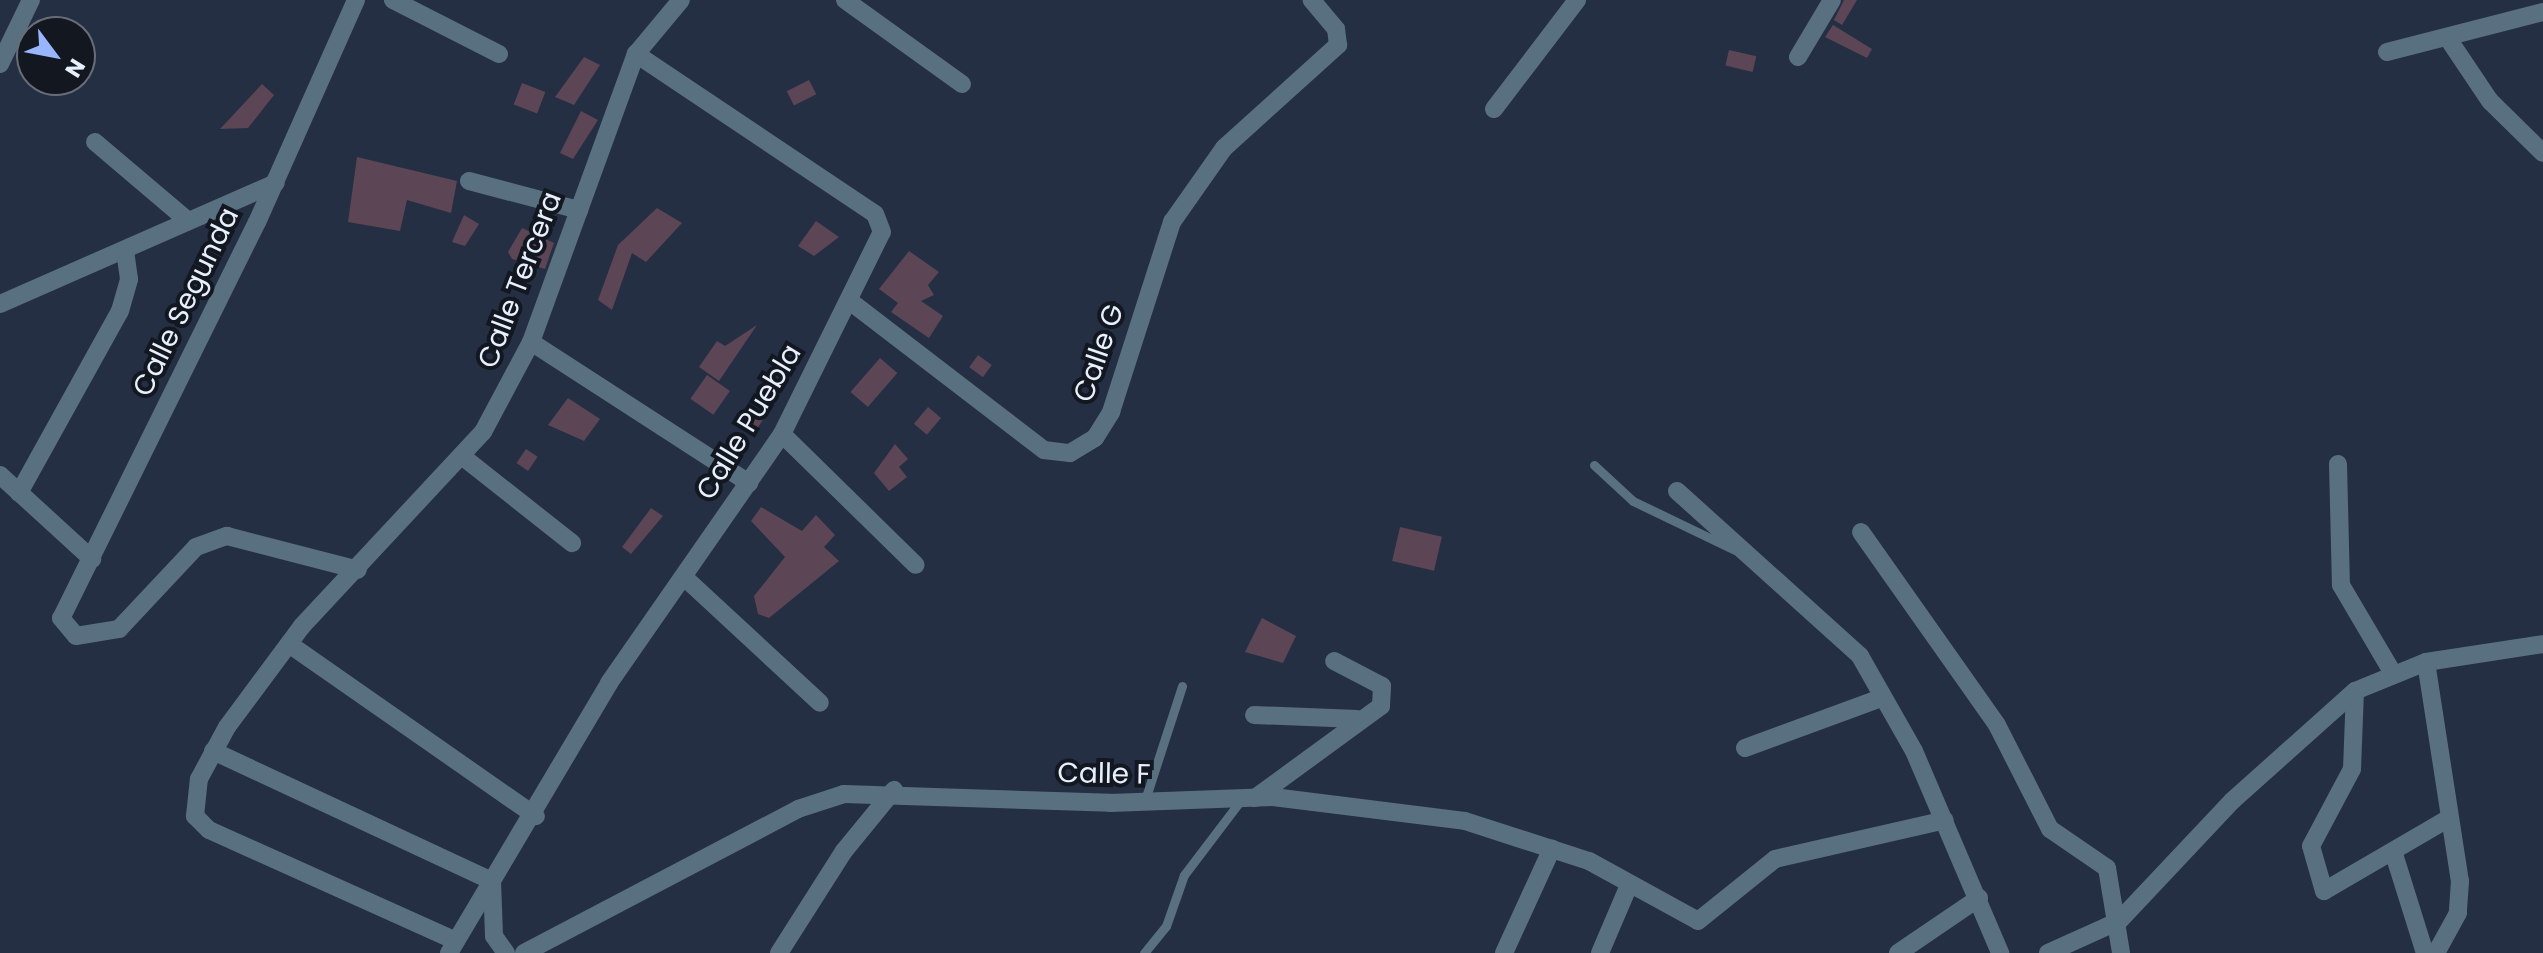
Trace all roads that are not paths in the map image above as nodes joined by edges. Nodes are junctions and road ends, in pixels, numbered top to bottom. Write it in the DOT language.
graph roads {
  1 [pos="31,0"];
  2 [pos="356,0"];
  3 [pos="393,0"];
  4 [pos="681,0"];
  5 [pos="845,0"];
  6 [pos="1312,0"];
  7 [pos="1577,0"];
  8 [pos="1832,0"];
  9 [pos="2543,12"];
  10 [pos="2447,37"];
  11 [pos="2387,52"];
  12 [pos="499,54"];
  13 [pos="636,54"];
  14 [pos="1798,57"];
  15 [pos="0,64"];
  16 [pos="962,84"];
  17 [pos="1494,109"];
  18 [pos="95,142"];
  19 [pos="2543,153"];
  20 [pos="469,181"];
  21 [pos="276,183"];
  22 [pos="579,210"];
  23 [pos="188,221"];
  24 [pos="125,249"];
  25 [pos="851,302"];
  26 [pos="0,304"];
  27 [pos="531,342"];
  28 [pos="782,434"];
  29 [pos="463,457"];
  30 [pos="2338,464"];
  31 [pos="1594,465"];
  32 [pos="0,475"];
  33 [pos="749,483"];
  34 [pos="1677,491"];
  35 [pos="19,493"];
  36 [pos="1861,532"];
  37 [pos="572,543"];
  38 [pos="1750,556"];
  39 [pos="92,559"];
  40 [pos="916,565"];
  41 [pos="358,570"];
  42 [pos="684,577"];
  43 [pos="289,644"];
  44 [pos="2543,644"];
  45 [pos="1334,661"];
  46 [pos="2426,662"];
  47 [pos="2394,675"];
  48 [pos="1182,686"];
  49 [pos="2355,691"];
  50 [pos="1881,698"];
  51 [pos="820,703"];
  52 [pos="1254,715"];
  53 [pos="1357,719"];
  54 [pos="1745,748"];
  55 [pos="213,751"];
  56 [pos="894,790"];
  57 [pos="1247,799"];
  58 [pos="1144,803"];
  59 [pos="536,816"];
  60 [pos="1945,820"];
  61 [pos="2446,820"];
  62 [pos="1552,848"];
  63 [pos="2393,851"];
  64 [pos="492,881"];
  65 [pos="1629,885"];
  66 [pos="1979,898"];
  67 [pos="2119,921"];
  68 [pos="452,947"];
  69 [pos="506,953"];
  70 [pos="524,953"];
  71 [pos="779,953"];
  72 [pos="1144,953"];
  73 [pos="1504,953"];
  74 [pos="1600,953"];
  75 [pos="1898,953"];
  76 [pos="2000,953"];
  77 [pos="2048,953"];
  78 [pos="2121,953"];
  79 [pos="2425,953"];
  80 [pos="2436,953"];
  1 -- 15 [label="street"];
  2 -- 21 [label="street, Calle Segunda"];
  3 -- 12 [label="street"];
  4 -- 13 [label="street"];
  5 -- 16 [label="street"];
  6 -- 25 [label="street, Calle G"];
  7 -- 17 [label="street"];
  8 -- 14 [label="street"];
  9 -- 10 [label="street"];
  10 -- 11 [label="street"];
  10 -- 19 [label="street"];
  13 -- 22 [label="street, Calle Tercera"];
  13 -- 25 [label="street, Calle Puebla"];
  18 -- 23 [label="street"];
  20 -- 22 [label="street"];
  21 -- 23 [label="street"];
  21 -- 39 [label="street, Calle Segunda"];
  22 -- 27 [label="street, Calle Tercera"];
  23 -- 24 [label="street"];
  24 -- 26 [label="street"];
  24 -- 35 [label="street"];
  25 -- 28 [label="street, Calle Puebla"];
  27 -- 29 [label="street, Calle Tercera"];
  27 -- 33 [label="street"];
  28 -- 33 [label="street, Calle Puebla"];
  28 -- 40 [label="street"];
  29 -- 37 [label="street"];
  29 -- 41 [label="street, Calle Tercera"];
  30 -- 47 [label="street"];
  31 -- 38 [label="lane"];
  32 -- 35 [label="street"];
  33 -- 42 [label="street, Calle Puebla"];
  34 -- 38 [label="street"];
  35 -- 39 [label="street"];
  36 -- 67 [label="street"];
  38 -- 50 [label="street"];
  39 -- 41 [label="street, Calle Segunda"];
  41 -- 43 [label="street, Calle Tercera"];
  42 -- 51 [label="street"];
  42 -- 59 [label="street, Calle Puebla"];
  43 -- 55 [label="street, Calle Tercera"];
  43 -- 59 [label="street"];
  44 -- 46 [label="street"];
  45 -- 53 [label="street"];
  46 -- 47 [label="street"];
  46 -- 61 [label="street"];
  47 -- 49 [label="street"];
  48 -- 58 [label="lane"];
  49 -- 63 [label="street"];
  49 -- 67 [label="street"];
  50 -- 54 [label="street"];
  50 -- 60 [label="street"];
  52 -- 53 [label="street"];
  53 -- 57 [label="street"];
  55 -- 64 [label="street"];
  55 -- 68 [label="street, Calle Tercera"];
  56 -- 58 [label="street, Calle F"];
  56 -- 70 [label="street, Calle F"];
  56 -- 71 [label="street"];
  57 -- 58 [label="street, Calle F"];
  57 -- 62 [label="street, Calle F"];
  57 -- 72 [label="lane"];
  59 -- 64 [label="street, Calle Puebla"];
  60 -- 65 [label="street, Calle F"];
  60 -- 66 [label="street"];
  61 -- 63 [label="street"];
  61 -- 80 [label="street"];
  62 -- 65 [label="street, Calle F"];
  62 -- 73 [label="street"];
  63 -- 79 [label="street"];
  64 -- 68 [label="street, Calle Puebla"];
  64 -- 69 [label="street"];
  65 -- 74 [label="street"];
  66 -- 75 [label="street"];
  66 -- 76 [label="street"];
  67 -- 77 [label="street"];
  67 -- 78 [label="street"];
}
